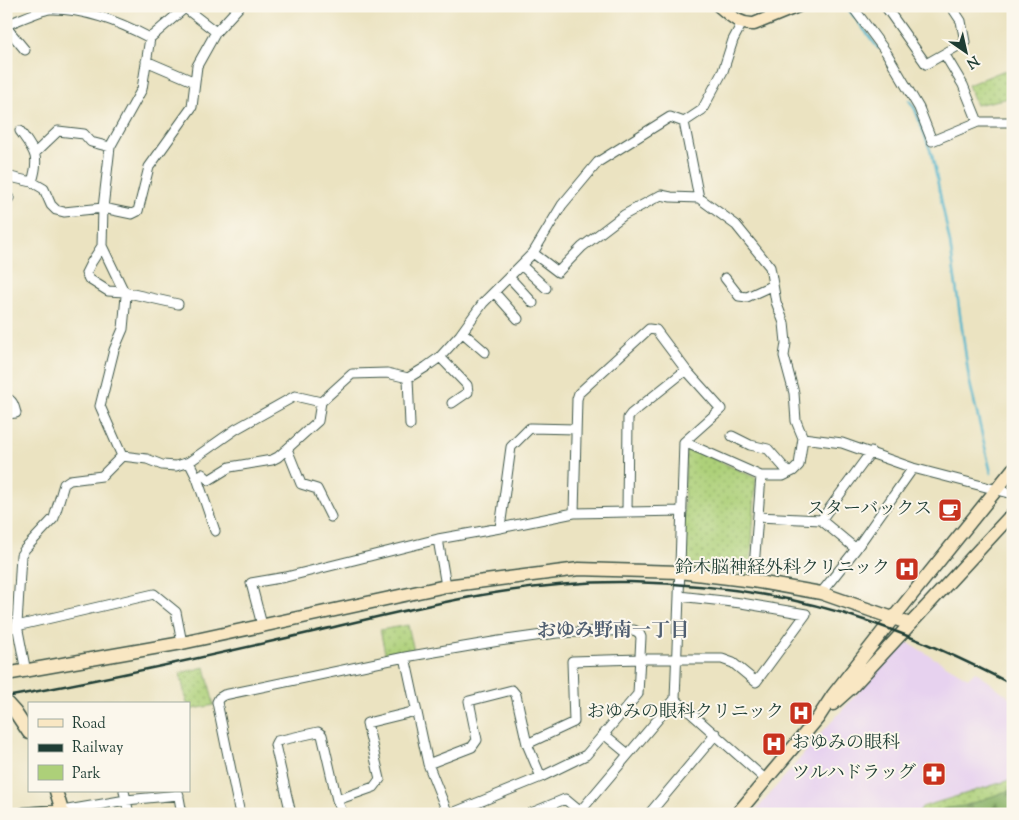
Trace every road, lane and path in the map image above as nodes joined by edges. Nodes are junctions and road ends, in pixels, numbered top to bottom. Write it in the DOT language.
graph roads {
  1 [pos="240,6"];
  2 [pos="719,6"];
  3 [pos="798,6"];
  4 [pos="852,6"];
  5 [pos="885,6"];
  6 [pos="951,6"];
  7 [pos="186,7"];
  8 [pos="742,23"];
  9 [pos="6,26"];
  10 [pos="216,32"];
  11 [pos="150,38"];
  12 [pos="25,50"];
  13 [pos="945,55"];
  14 [pos="146,62"];
  15 [pos="195,82"];
  16 [pos="684,122"];
  17 [pos="978,122"];
  18 [pos="1013,122"];
  19 [pos="20,131"];
  20 [pos="110,147"];
  21 [pos="35,153"];
  22 [pos="8,179"];
  23 [pos="32,182"];
  24 [pos="6,196"];
  25 [pos="699,198"];
  26 [pos="6,201"];
  27 [pos="103,208"];
  28 [pos="102,246"];
  29 [pos="533,253"];
  30 [pos="521,265"];
  31 [pos="509,277"];
  32 [pos="725,278"];
  33 [pos="773,285"];
  34 [pos="546,288"];
  35 [pos="124,292"];
  36 [pos="494,292"];
  37 [pos="533,303"];
  38 [pos="178,304"];
  39 [pos="518,319"];
  40 [pos="462,332"];
  41 [pos="485,352"];
  42 [pos="440,357"];
  43 [pos="686,370"];
  44 [pos="408,378"];
  45 [pos="6,398"];
  46 [pos="321,402"];
  47 [pos="452,403"];
  48 [pos="6,414"];
  49 [pos="410,425"];
  50 [pos="576,428"];
  51 [pos="732,436"];
  52 [pos="803,438"];
  53 [pos="684,442"];
  54 [pos="287,449"];
  55 [pos="871,452"];
  56 [pos="122,456"];
  57 [pos="189,462"];
  58 [pos="913,468"];
  59 [pos="1013,469"];
  60 [pos="789,473"];
  61 [pos="760,476"];
  62 [pos="197,478"];
  63 [pos="994,490"];
  64 [pos="1013,494"];
  65 [pos="682,511"];
  66 [pos="627,512"];
  67 [pos="574,513"];
  68 [pos="1013,513"];
  69 [pos="331,517"];
  70 [pos="758,517"];
  71 [pos="821,520"];
  72 [pos="500,528"];
  73 [pos="214,531"];
  74 [pos="438,539"];
  75 [pos="856,549"];
  76 [pos="679,572"];
  77 [pos="753,580"];
  78 [pos="446,586"];
  79 [pos="821,594"];
  80 [pos="679,596"];
  81 [pos="894,617"];
  82 [pos="910,624"];
  83 [pos="17,625"];
  84 [pos="262,625"];
  85 [pos="6,627"];
  86 [pos="182,643"];
  87 [pos="405,657"];
  88 [pos="640,658"];
  89 [pos="677,658"];
  90 [pos="26,672"];
  91 [pos="6,674"];
  92 [pos="675,699"];
  93 [pos="6,702"];
  94 [pos="416,711"];
  95 [pos="818,718"];
  96 [pos="28,732"];
  97 [pos="716,734"];
  98 [pos="605,735"];
  99 [pos="527,744"];
  100 [pos="628,754"];
  101 [pos="428,764"];
  102 [pos="541,777"];
  103 [pos="765,779"];
  104 [pos="56,792"];
  105 [pos="179,793"];
  106 [pos="125,796"];
  107 [pos="337,800"];
  108 [pos="63,812"];
  109 [pos="580,813"];
  110 [pos="24,814"];
  111 [pos="129,814"];
  112 [pos="182,814"];
  113 [pos="240,814"];
  114 [pos="291,814"];
  115 [pos="342,814"];
  116 [pos="449,814"];
  117 [pos="529,814"];
  118 [pos="649,814"];
  119 [pos="736,814"];
  1 -- 10 [label="street"];
  2 -- 8 [label="street"];
  3 -- 8 [label="street"];
  4 -- 17 [label="street"];
  5 -- 13 [label="street"];
  6 -- 13 [label="street"];
  7 -- 10 [label="street"];
  7 -- 11 [label="street"];
  8 -- 16 [label="street"];
  9 -- 11 [label="street"];
  9 -- 12 [label="street"];
  10 -- 15 [label="street"];
  11 -- 14 [label="street"];
  13 -- 17 [label="street"];
  14 -- 15 [label="street"];
  14 -- 20 [label="street"];
  15 -- 27 [label="street"];
  16 -- 25 [label="street"];
  16 -- 29 [label="street"];
  17 -- 18 [label="street"];
  19 -- 21 [label="street"];
  20 -- 21 [label="street"];
  20 -- 27 [label="street"];
  21 -- 23 [label="street"];
  22 -- 23 [label="street"];
  23 -- 27 [label="street"];
  24 -- 26 [label="street"];
  25 -- 29 [label="street"];
  25 -- 33 [label="street"];
  27 -- 28 [label="street"];
  28 -- 35 [label="street"];
  28 -- 35 [label="street"];
  29 -- 30 [label="street"];
  30 -- 31 [label="street"];
  30 -- 34 [label="street"];
  31 -- 36 [label="street"];
  31 -- 37 [label="street"];
  32 -- 33 [label="street"];
  33 -- 52 [label="street"];
  35 -- 38 [label="street"];
  35 -- 56 [label="street"];
  36 -- 39 [label="street"];
  36 -- 40 [label="street"];
  40 -- 41 [label="street"];
  40 -- 42 [label="street"];
  42 -- 44 [label="street"];
  42 -- 47 [label="street"];
  43 -- 50 [label="street"];
  43 -- 53 [label="street"];
  43 -- 66 [label="street"];
  44 -- 46 [label="street"];
  44 -- 49 [label="street"];
  45 -- 48 [label="street"];
  46 -- 54 [label="street"];
  46 -- 57 [label="street"];
  50 -- 67 [label="street"];
  50 -- 72 [label="street"];
  51 -- 60 [label="street"];
  52 -- 55 [label="street"];
  52 -- 60 [label="street"];
  53 -- 61 [label="street"];
  53 -- 65 [label="street"];
  54 -- 62 [label="street"];
  54 -- 69 [label="street"];
  55 -- 58 [label="street"];
  55 -- 71 [label="street"];
  56 -- 57 [label="street"];
  56 -- 83 [label="street"];
  57 -- 62 [label="street"];
  58 -- 63 [label="street"];
  58 -- 75 [label="street"];
  59 -- 63 [label="street"];
  60 -- 61 [label="street"];
  61 -- 70 [label="street"];
  62 -- 73 [label="street"];
  63 -- 64 [label="street"];
  63 -- 81 [label="street"];
  65 -- 66 [label="street"];
  65 -- 76 [label="street"];
  66 -- 67 [label="street"];
  67 -- 72 [label="street"];
  68 -- 82 [label="street"];
  70 -- 71 [label="street"];
  70 -- 77 [label="street"];
  71 -- 75 [label="street"];
  72 -- 74 [label="street"];
  74 -- 78 [label="street"];
  74 -- 84 [label="street"];
  75 -- 79 [label="street"];
  76 -- 77 [label="street"];
  76 -- 78 [label="street"];
  76 -- 80 [label="street"];
  77 -- 79 [label="street"];
  78 -- 84 [label="street"];
  79 -- 81 [label="street"];
  80 -- 89 [label="street"];
  80 -- 89 [label="street"];
  81 -- 82 [label="street"];
  81 -- 95 [label="street"];
  82 -- 95 [label="street"];
  83 -- 85 [label="street"];
  83 -- 86 [label="street"];
  83 -- 90 [label="street"];
  84 -- 86 [label="street"];
  86 -- 90 [label="street"];
  87 -- 88 [label="street"];
  87 -- 94 [label="street"];
  87 -- 113 [label="street"];
  88 -- 89 [label="street"];
  88 -- 98 [label="street"];
  88 -- 99 [label="street"];
  89 -- 92 [label="street"];
  90 -- 91 [label="street"];
  92 -- 97 [label="street"];
  92 -- 100 [label="street"];
  93 -- 96 [label="street"];
  94 -- 101 [label="street"];
  94 -- 107 [label="street"];
  95 -- 103 [label="street"];
  97 -- 103 [label="street"];
  97 -- 118 [label="street"];
  98 -- 100 [label="street"];
  98 -- 102 [label="street"];
  99 -- 101 [label="street"];
  99 -- 102 [label="street"];
  100 -- 109 [label="street"];
  101 -- 116 [label="street"];
  102 -- 116 [label="street"];
  103 -- 119 [label="street"];
  104 -- 108 [label="street"];
  105 -- 106 [label="street"];
  105 -- 112 [label="street"];
  106 -- 108 [label="street"];
  106 -- 111 [label="street"];
  107 -- 114 [label="street"];
  107 -- 115 [label="street"];
  108 -- 110 [label="street"];
  109 -- 117 [label="street"];
}
